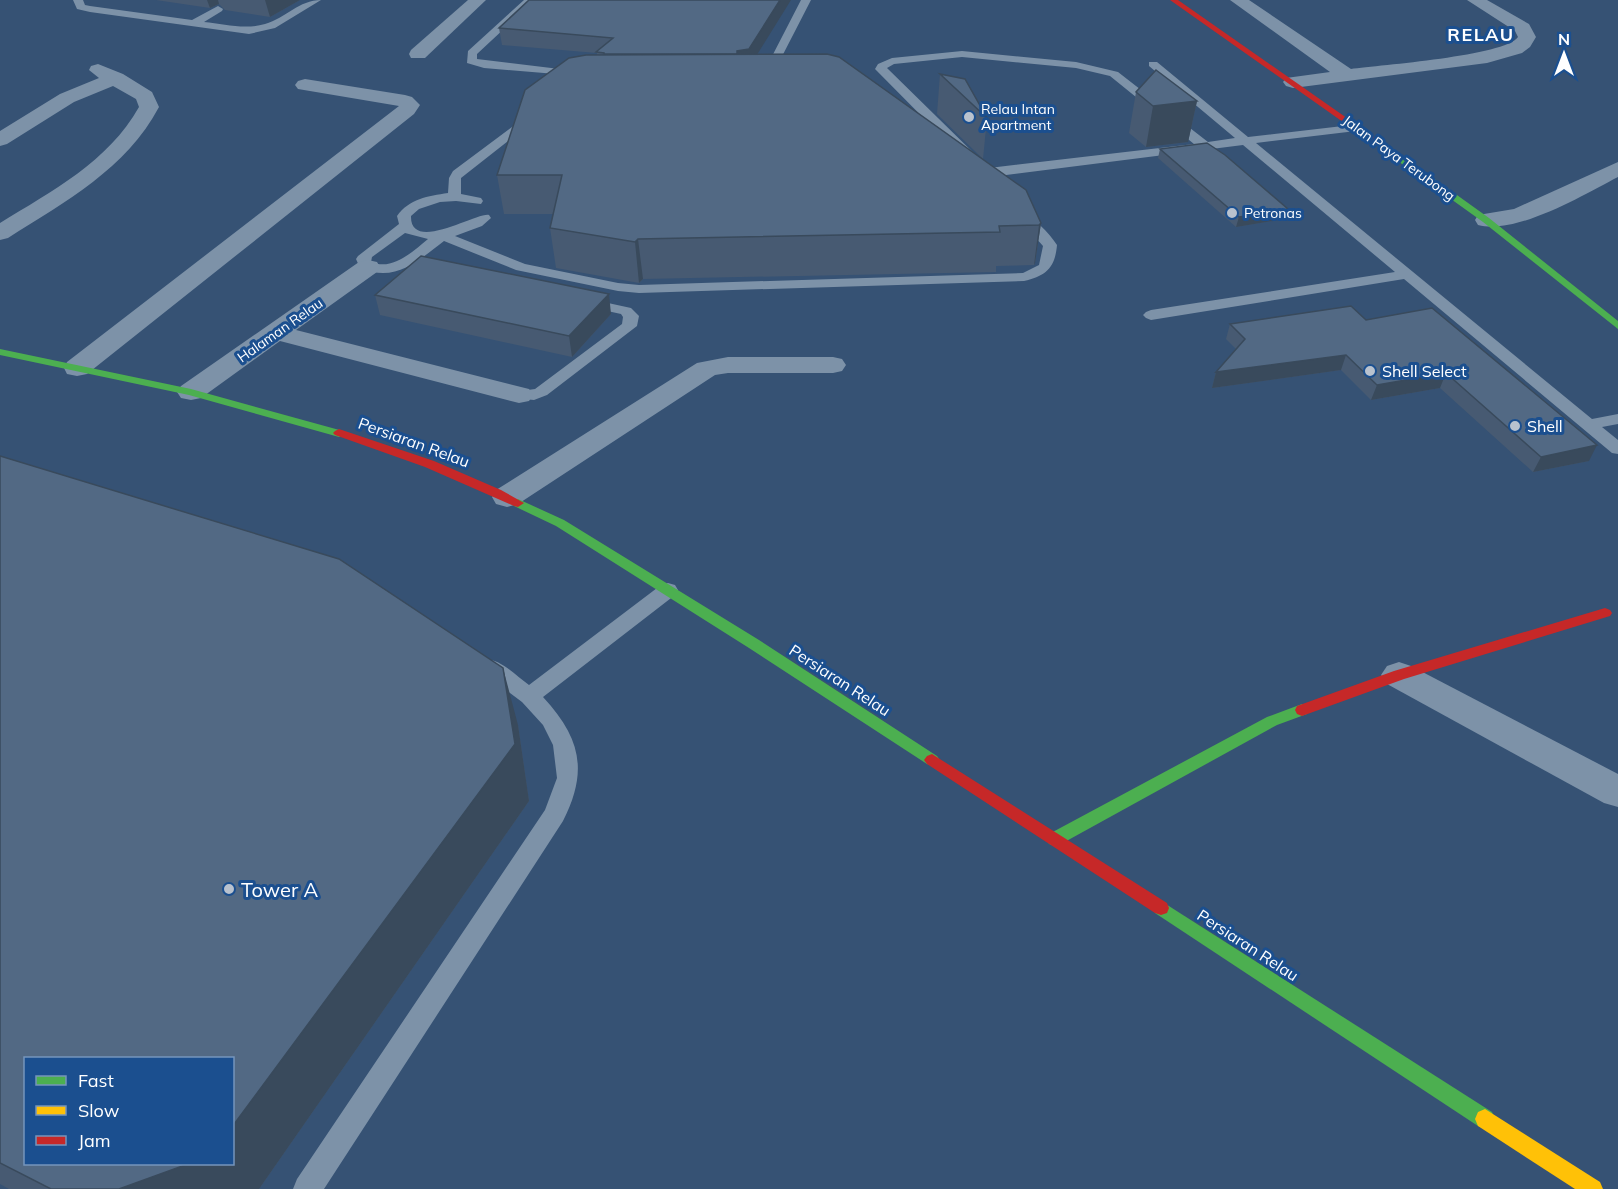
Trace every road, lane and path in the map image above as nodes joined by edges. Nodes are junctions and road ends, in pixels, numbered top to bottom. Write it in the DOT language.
graph roads {
  1 [pos="78,0"];
  2 [pos="316,0"];
  3 [pos="478,0"];
  4 [pos="530,0"];
  5 [pos="806,0"];
  6 [pos="1173,0"];
  7 [pos="1238,0"];
  8 [pos="1475,0"];
  9 [pos="218,9"];
  10 [pos="194,23"];
  11 [pos="418,54"];
  12 [pos="1153,64"];
  13 [pos="587,74"];
  14 [pos="1349,76"];
  15 [pos="758,79"];
  16 [pos="1293,82"];
  17 [pos="305,86"];
  18 [pos="543,108"];
  19 [pos="1356,127"];
  20 [pos="0,140"];
  21 [pos="1246,141"];
  22 [pos="1205,146"];
  23 [pos="1618,168"];
  24 [pos="454,197"];
  25 [pos="476,201"];
  26 [pos="1007,208"];
  27 [pos="484,218"];
  28 [pos="1486,220"];
  29 [pos="406,225"];
  30 [pos="0,233"];
  31 [pos="442,235"];
  32 [pos="404,264"];
  33 [pos="368,267"];
  34 [pos="426,269"];
  35 [pos="1407,274"];
  36 [pos="658,288"];
  37 [pos="573,300"];
  38 [pos="1151,315"];
  39 [pos="631,316"];
  40 [pos="1618,326"];
  41 [pos="275,333"];
  42 [pos="0,352"];
  43 [pos="833,365"];
  44 [pos="78,368"];
  45 [pos="191,392"];
  46 [pos="519,395"];
  47 [pos="1618,419"];
  48 [pos="1589,425"];
  49 [pos="1618,449"];
  50 [pos="507,497"];
  51 [pos="668,590"];
  52 [pos="1605,613"];
  53 [pos="466,650"];
  54 [pos="1399,675"];
  55 [pos="529,696"];
  56 [pos="1618,792"];
  57 [pos="1055,839"];
  58 [pos="308,1189"];
  59 [pos="1593,1189"];
  1 -- 10 [label="lane"];
  2 -- 10 [label="lane"];
  3 -- 11 [label="street"];
  4 -- 13 [label="lane"];
  5 -- 15 [label="lane"];
  6 -- 16 [label="street, Jalan Paya Terubong"];
  7 -- 14 [label="street"];
  8 -- 14 [label="street"];
  9 -- 10 [label="lane"];
  12 -- 21 [label="lane"];
  14 -- 16 [label="street"];
  16 -- 19 [label="street, Jalan Paya Terubong"];
  17 -- 44 [label="street"];
  18 -- 24 [label="lane"];
  19 -- 21 [label="lane"];
  19 -- 28 [label="street, Jalan Paya Terubong"];
  20 -- 30 [label="street"];
  21 -- 22 [label="lane"];
  21 -- 35 [label="lane"];
  22 -- 22 [label="lane"];
  23 -- 28 [label="street"];
  24 -- 25 [label="lane"];
  24 -- 29 [label="lane"];
  26 -- 36 [label="lane"];
  27 -- 31 [label="lane"];
  28 -- 40 [label="street, Jalan Paya Terubong"];
  29 -- 31 [label="lane"];
  29 -- 33 [label="lane"];
  31 -- 32 [label="lane"];
  31 -- 36 [label="lane"];
  32 -- 33 [label="lane"];
  32 -- 34 [label="lane"];
  33 -- 41 [label="street, Halaman Relau"];
  35 -- 38 [label="lane"];
  35 -- 48 [label="lane"];
  36 -- 39 [label="lane"];
  37 -- 39 [label="lane"];
  39 -- 46 [label="lane"];
  41 -- 45 [label="street, Halaman Relau"];
  41 -- 46 [label="street"];
  42 -- 44 [label="street, Persiaran Relau"];
  43 -- 50 [label="street"];
  44 -- 45 [label="street, Persiaran Relau"];
  45 -- 50 [label="street, Persiaran Relau"];
  47 -- 48 [label="lane"];
  48 -- 49 [label="lane"];
  50 -- 51 [label="street, Persiaran Relau"];
  51 -- 55 [label="lane"];
  51 -- 57 [label="street, Persiaran Relau"];
  52 -- 54 [label="street"];
  53 -- 55 [label="lane"];
  54 -- 56 [label="street"];
  54 -- 57 [label="street"];
  55 -- 58 [label="lane"];
  57 -- 59 [label="street, Persiaran Relau"];
}
